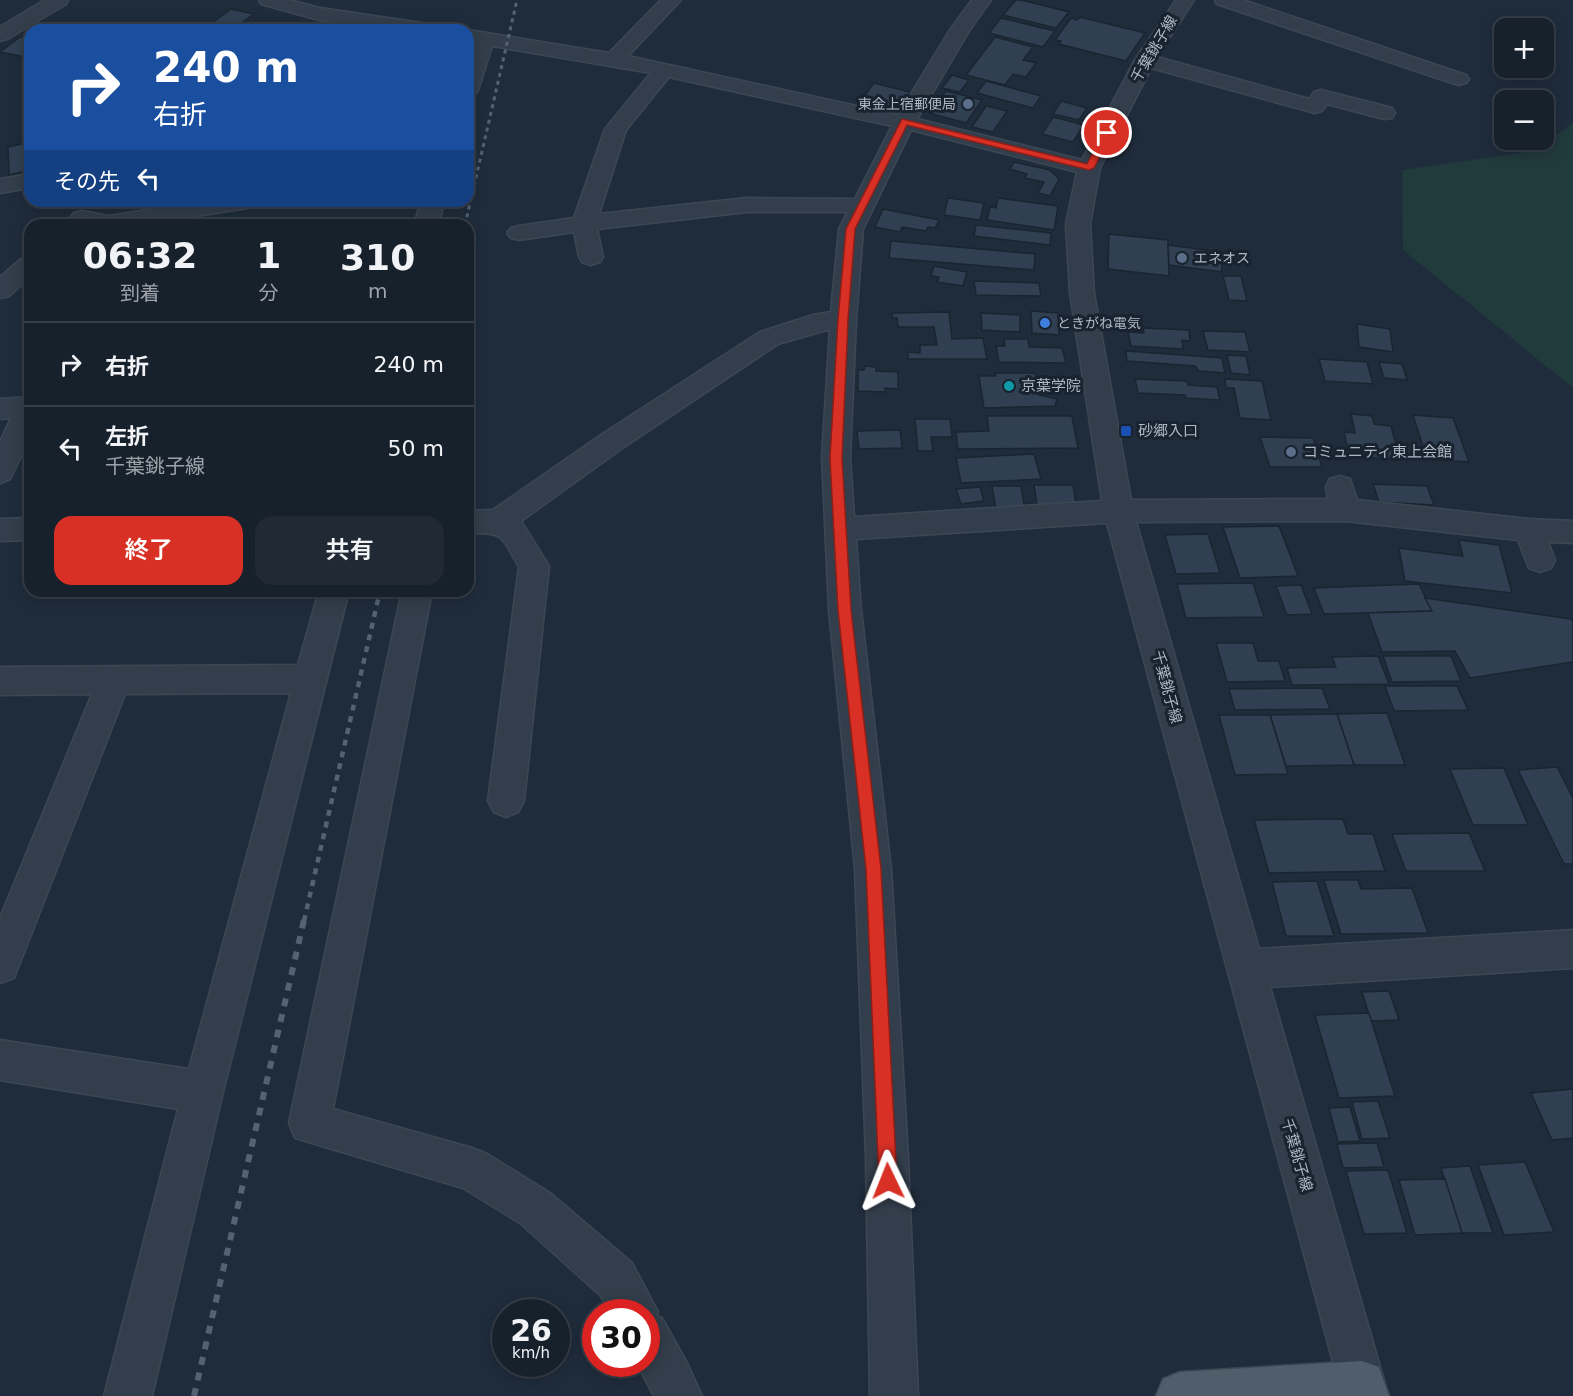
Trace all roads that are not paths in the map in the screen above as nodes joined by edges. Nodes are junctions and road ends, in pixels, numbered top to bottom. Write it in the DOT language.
graph roads {
  1 [pos="59,0"];
  2 [pos="268,0"];
  3 [pos="672,0"];
  4 [pos="982,0"];
  5 [pos="1185,0"];
  6 [pos="1224,0"];
  7 [pos="397,8"];
  8 [pos="319,14"];
  9 [pos="381,23"];
  10 [pos="308,24"];
  11 [pos="388,24"];
  12 [pos="0,35"];
  13 [pos="477,37"];
  14 [pos="474,55"];
  15 [pos="614,59"];
  16 [pos="1145,60"];
  17 [pos="665,69"];
  18 [pos="1459,79"];
  19 [pos="1384,113"];
  20 [pos="905,121"];
  21 [pos="1089,168"];
  22 [pos="24,182"];
  23 [pos="0,186"];
  24 [pos="862,206"];
  25 [pos="95,207"];
  26 [pos="239,210"];
  27 [pos="81,219"];
  28 [pos="155,219"];
  29 [pos="584,224"];
  30 [pos="519,233"];
  31 [pos="591,257"];
  32 [pos="24,269"];
  33 [pos="0,290"];
  34 [pos="843,320"];
  35 [pos="24,408"];
  36 [pos="0,409"];
  37 [pos="24,421"];
  38 [pos="0,472"];
  39 [pos="1118,511"];
  40 [pos="499,521"];
  41 [pos="474,522"];
  42 [pos="24,529"];
  43 [pos="840,529"];
  44 [pos="0,530"];
  45 [pos="1529,531"];
  46 [pos="1573,532"];
  47 [pos="1540,560"];
  48 [pos="332,597"];
  49 [pos="416,597"];
  50 [pos="312,679"];
  51 [pos="0,681"];
  52 [pos="114,681"];
  53 [pos="506,801"];
  54 [pos="1573,949"];
  55 [pos="0,964"];
  56 [pos="1245,969"];
  57 [pos="0,1060"];
  58 [pos="203,1092"];
  59 [pos="628,1299"];
  60 [pos="660,1359"];
  61 [pos="1363,1390"];
  62 [pos="128,1396"];
  63 [pos="678,1396"];
  64 [pos="894,1396"];
  65 [pos="1180,1396"];
  1 -- 12 [label="street"];
  2 -- 8 [label="street"];
  3 -- 15 [label="street"];
  4 -- 20 [label="street"];
  5 -- 16 [label="street, 千葉銚子線"];
  6 -- 18 [label="street"];
  7 -- 9 [label="street"];
  8 -- 9 [label="street"];
  8 -- 10 [label="street"];
  9 -- 11 [label="street"];
  13 -- 14 [label="street"];
  13 -- 15 [label="street"];
  15 -- 17 [label="street"];
  16 -- 19 [label="street"];
  16 -- 21 [label="street, 千葉銚子線"];
  17 -- 20 [label="street"];
  17 -- 29 [label="street"];
  20 -- 21 [label="street"];
  20 -- 24 [label="street"];
  21 -- 39 [label="street, 千葉銚子線"];
  22 -- 23 [label="street"];
  24 -- 29 [label="street"];
  24 -- 34 [label="street"];
  25 -- 27 [label="street"];
  26 -- 28 [label="street"];
  29 -- 30 [label="street"];
  29 -- 31 [label="street"];
  32 -- 33 [label="street"];
  34 -- 40 [label="street"];
  34 -- 43 [label="street"];
  35 -- 36 [label="street"];
  37 -- 38 [label="street"];
  39 -- 43 [label="street"];
  39 -- 45 [label="street"];
  39 -- 56 [label="street, 千葉銚子線"];
  40 -- 41 [label="street"];
  40 -- 53 [label="street"];
  42 -- 44 [label="street"];
  43 -- 64 [label="street"];
  45 -- 46 [label="street"];
  45 -- 47 [label="street"];
  48 -- 50 [label="street"];
  49 -- 59 [label="street"];
  50 -- 52 [label="street"];
  50 -- 58 [label="street"];
  51 -- 52 [label="street"];
  52 -- 55 [label="street"];
  54 -- 56 [label="street"];
  56 -- 61 [label="street, 千葉銚子線"];
  57 -- 58 [label="street"];
  58 -- 62 [label="street"];
  60 -- 63 [label="street"];
  61 -- 65 [label="main road"];
}
